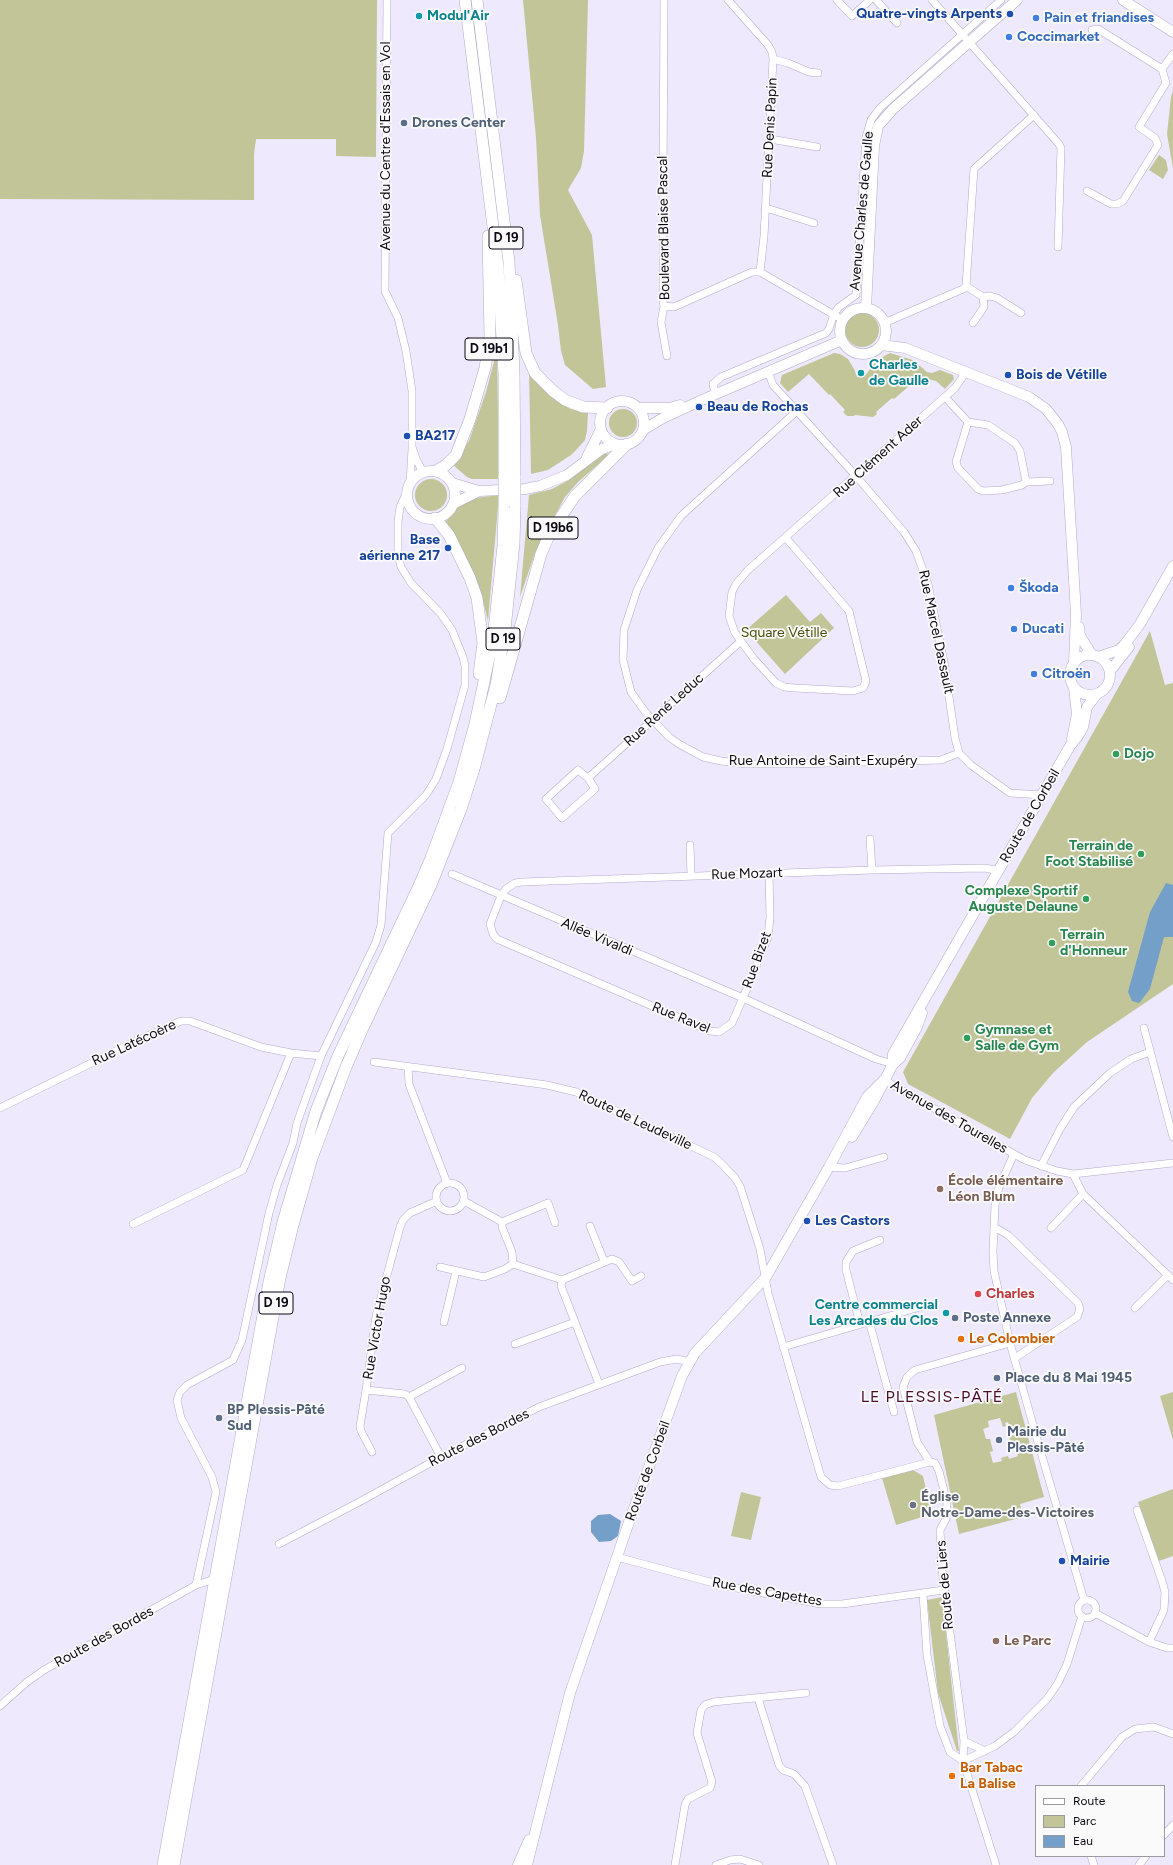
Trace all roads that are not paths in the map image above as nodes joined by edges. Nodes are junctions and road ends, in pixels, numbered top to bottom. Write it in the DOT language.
graph roads {
  1 [pos="387,0"];
  2 [pos="465,0"];
  3 [pos="477,0"];
  4 [pos="664,0"];
  5 [pos="728,0"];
  6 [pos="838,0"];
  7 [pos="870,0"];
  8 [pos="876,0"];
  9 [pos="932,0"];
  10 [pos="1001,0"];
  11 [pos="1017,0"];
  12 [pos="1124,0"];
  13 [pos="897,23"];
  14 [pos="1092,30"];
  15 [pos="1173,32"];
  16 [pos="966,38"];
  17 [pos="1173,54"];
  18 [pos="773,59"];
  19 [pos="1162,69"];
  20 [pos="818,73"];
  21 [pos="1034,115"];
  22 [pos="770,139"];
  23 [pos="817,147"];
  24 [pos="1087,191"];
  25 [pos="766,208"];
  26 [pos="492,212"];
  27 [pos="814,223"];
  28 [pos="1058,248"];
  29 [pos="760,272"];
  30 [pos="966,286"];
  31 [pos="983,297"];
  32 [pos="664,306"];
  33 [pos="866,308"];
  34 [pos="1020,313"];
  35 [pos="834,314"];
  36 [pos="843,320"];
  37 [pos="884,323"];
  38 [pos="973,323"];
  39 [pos="886,334"];
  40 [pos="842,340"];
  41 [pos="881,345"];
  42 [pos="905,348"];
  43 [pos="667,356"];
  44 [pos="768,371"];
  45 [pos="966,372"];
  46 [pos="714,394"];
  47 [pos="945,397"];
  48 [pos="702,400"];
  49 [pos="607,408"];
  50 [pos="639,408"];
  51 [pos="798,410"];
  52 [pos="968,422"];
  53 [pos="601,429"];
  54 [pos="643,430"];
  55 [pos="621,444"];
  56 [pos="412,447"];
  57 [pos="584,461"];
  58 [pos="436,471"];
  59 [pos="423,472"];
  60 [pos="856,476"];
  61 [pos="510,478"];
  62 [pos="1050,481"];
  63 [pos="1026,482"];
  64 [pos="452,483"];
  65 [pos="408,487"];
  66 [pos="479,491"];
  67 [pos="453,504"];
  68 [pos="510,506"];
  69 [pos="435,518"];
  70 [pos="786,538"];
  71 [pos="1173,566"];
  72 [pos="1076,614"];
  73 [pos="1140,624"];
  74 [pos="740,642"];
  75 [pos="1095,656"];
  76 [pos="1074,663"];
  77 [pos="1110,671"];
  78 [pos="1074,688"];
  79 [pos="1096,695"];
  80 [pos="652,720"];
  81 [pos="475,724"];
  82 [pos="1070,746"];
  83 [pos="959,753"];
  84 [pos="474,769"];
  85 [pos="588,778"];
  86 [pos="1042,795"];
  87 [pos="870,839"];
  88 [pos="690,845"];
  89 [pos="872,870"];
  90 [pos="999,871"];
  91 [pos="452,874"];
  92 [pos="769,874"];
  93 [pos="691,876"];
  94 [pos="501,896"];
  95 [pos="743,998"];
  96 [pos="1144,1028"];
  97 [pos="1150,1052"];
  98 [pos="291,1053"];
  99 [pos="322,1056"];
  100 [pos="374,1062"];
  101 [pos="893,1064"];
  102 [pos="408,1067"];
  103 [pos="884,1080"];
  104 [pos="0,1108"];
  105 [pos="1173,1137"];
  106 [pos="1014,1154"];
  107 [pos="884,1157"];
  108 [pos="1173,1163"];
  109 [pos="1041,1166"];
  110 [pos="829,1167"];
  111 [pos="1073,1174"];
  112 [pos="446,1183"];
  113 [pos="1083,1194"];
  114 [pos="437,1201"];
  115 [pos="464,1201"];
  116 [pos="502,1222"];
  117 [pos="555,1223"];
  118 [pos="133,1224"];
  119 [pos="590,1226"];
  120 [pos="994,1227"];
  121 [pos="1050,1228"];
  122 [pos="880,1240"];
  123 [pos="604,1261"];
  124 [pos="513,1264"];
  125 [pos="440,1267"];
  126 [pos="456,1271"];
  127 [pos="641,1276"];
  128 [pos="766,1277"];
  129 [pos="1170,1278"];
  130 [pos="562,1280"];
  131 [pos="927,1305"];
  132 [pos="1135,1308"];
  133 [pos="869,1321"];
  134 [pos="444,1322"];
  135 [pos="575,1322"];
  136 [pos="860,1324"];
  137 [pos="1010,1343"];
  138 [pos="515,1344"];
  139 [pos="783,1347"];
  140 [pos="1015,1358"];
  141 [pos="690,1362"];
  142 [pos="462,1368"];
  143 [pos="599,1384"];
  144 [pos="366,1390"];
  145 [pos="409,1397"];
  146 [pos="894,1412"];
  147 [pos="372,1452"];
  148 [pos="441,1456"];
  149 [pos="930,1462"];
  150 [pos="1137,1510"];
  151 [pos="279,1544"];
  152 [pos="617,1556"];
  153 [pos="215,1579"];
  154 [pos="196,1585"];
  155 [pos="944,1590"];
  156 [pos="923,1594"];
  157 [pos="1084,1600"];
  158 [pos="1096,1613"];
  159 [pos="1082,1616"];
  160 [pos="1149,1642"];
  161 [pos="1173,1648"];
  162 [pos="806,1693"];
  163 [pos="758,1698"];
  164 [pos="0,1706"];
  165 [pos="1173,1734"];
  166 [pos="964,1740"];
  167 [pos="986,1751"];
  168 [pos="963,1761"];
  169 [pos="1082,1785"];
  170 [pos="540,1812"];
  171 [pos="1173,1825"];
  172 [pos="1165,1834"];
  173 [pos="1145,1857"];
  174 [pos="163,1865"];
  175 [pos="174,1865"];
  176 [pos="518,1865"];
  177 [pos="527,1865"];
  178 [pos="674,1865"];
  179 [pos="716,1865"];
  180 [pos="759,1865"];
  181 [pos="833,1865"];
  182 [pos="996,1865"];
  183 [pos="1139,1865"];
  1 -- 56 [label="street, Avenue du Centre d'Essais en Vol"];
  2 -- 26 [label="main road, D 19"];
  3 -- 49 [label="main road"];
  3 -- 61 [label="main road, D 19"];
  4 -- 32 [label="street, Boulevard Blaise Pascal"];
  5 -- 18 [label="street, Rue Denis Papin"];
  6 -- 7 [label="street"];
  8 -- 13 [label="street"];
  9 -- 16 [label="street"];
  10 -- 16 [label="street, Avenue Charles de Gaulle"];
  11 -- 16 [label="street, Avenue Charles de Gaulle"];
  12 -- 15 [label="street"];
  14 -- 19 [label="street"];
  16 -- 21 [label="street"];
  16 -- 33 [label="street, Avenue Charles de Gaulle"];
  16 -- 35 [label="street, Avenue Charles de Gaulle"];
  17 -- 19 [label="street"];
  18 -- 20 [label="street"];
  18 -- 22 [label="street, Rue Denis Papin"];
  19 -- 24 [label="street"];
  21 -- 28 [label="street"];
  21 -- 30 [label="street"];
  22 -- 23 [label="street"];
  22 -- 25 [label="street, Rue Denis Papin"];
  25 -- 27 [label="street"];
  25 -- 29 [label="street, Rue Denis Papin"];
  26 -- 58 [label="main road, D 19b1"];
  26 -- 61 [label="main road, D 19"];
  29 -- 32 [label="street, Boulevard Blaise Pascal"];
  29 -- 35 [label="street"];
  30 -- 31 [label="street"];
  30 -- 37 [label="street"];
  31 -- 34 [label="street"];
  31 -- 38 [label="street"];
  32 -- 43 [label="street"];
  33 -- 36 [label="street"];
  33 -- 37 [label="street"];
  35 -- 36 [label="street"];
  35 -- 46 [label="street, Avenue Charles de Gaulle"];
  36 -- 40 [label="street"];
  37 -- 39 [label="street"];
  39 -- 41 [label="street"];
  39 -- 42 [label="street"];
  40 -- 41 [label="street"];
  40 -- 44 [label="street"];
  41 -- 42 [label="street"];
  42 -- 45 [label="street"];
  44 -- 46 [label="street"];
  44 -- 51 [label="street, Rue Marcel Dassault"];
  45 -- 47 [label="street, Rue Clément Ader"];
  45 -- 72 [label="street"];
  46 -- 48 [label="street"];
  47 -- 52 [label="street"];
  47 -- 60 [label="street, Rue Clément Ader"];
  48 -- 50 [label="street"];
  48 -- 54 [label="street"];
  49 -- 50 [label="street"];
  49 -- 53 [label="street"];
  50 -- 54 [label="street"];
  51 -- 60 [label="street, Rue Marcel Dassault"];
  51 -- 80 [label="street, Rue Antoine de Saint-Exupéry"];
  52 -- 63 [label="street"];
  52 -- 63 [label="street"];
  53 -- 55 [label="street"];
  53 -- 57 [label="street"];
  54 -- 55 [label="street"];
  55 -- 57 [label="street"];
  55 -- 84 [label="main road, D 19b6"];
  56 -- 59 [label="street"];
  56 -- 65 [label="street"];
  57 -- 66 [label="street"];
  58 -- 59 [label="street"];
  58 -- 64 [label="street"];
  59 -- 65 [label="street"];
  60 -- 70 [label="street, Rue Clément Ader"];
  60 -- 83 [label="street, Rue Marcel Dassault"];
  61 -- 68 [label="main road, D 19, bridge"];
  62 -- 63 [label="street"];
  64 -- 66 [label="street"];
  64 -- 67 [label="street"];
  65 -- 69 [label="street"];
  65 -- 99 [label="street"];
  66 -- 67 [label="street"];
  67 -- 69 [label="street"];
  68 -- 81 [label="main road, D 19"];
  68 -- 84 [label="main road, D 19"];
  69 -- 81 [label="main road"];
  70 -- 74 [label="street, Rue Clément Ader"];
  70 -- 74 [label="street, Rue Clément Ader"];
  71 -- 73 [label="street"];
  72 -- 75 [label="street"];
  72 -- 76 [label="street"];
  73 -- 75 [label="street"];
  73 -- 77 [label="street"];
  74 -- 80 [label="street, Rue René Leduc"];
  75 -- 76 [label="street"];
  75 -- 77 [label="street"];
  76 -- 78 [label="street"];
  77 -- 79 [label="street"];
  78 -- 79 [label="street"];
  78 -- 82 [label="street, Route de Corbeil"];
  79 -- 82 [label="street, Route de Corbeil"];
  80 -- 83 [label="street, Rue Antoine de Saint-Exupéry"];
  80 -- 85 [label="street, Rue René Leduc"];
  81 -- 153 [label="main road, D 19"];
  82 -- 86 [label="street, Route de Corbeil"];
  83 -- 86 [label="street"];
  84 -- 175 [label="main road, D 19"];
  85 -- 85 [label="street"];
  86 -- 90 [label="street, Route de Corbeil"];
  87 -- 89 [label="street"];
  88 -- 93 [label="street"];
  89 -- 90 [label="street, Rue Mozart"];
  89 -- 92 [label="street, Rue Mozart"];
  90 -- 101 [label="street, Route de Corbeil"];
  91 -- 94 [label="street, Allée Vivaldi"];
  92 -- 93 [label="street, Rue Mozart"];
  92 -- 95 [label="street, Rue Bizet"];
  93 -- 94 [label="street, Rue Mozart"];
  94 -- 95 [label="street, Allée Vivaldi"];
  94 -- 95 [label="street, Rue Ravel"];
  95 -- 101 [label="street"];
  96 -- 97 [label="street"];
  97 -- 105 [label="street"];
  97 -- 109 [label="street"];
  98 -- 99 [label="street, Rue Latécoère"];
  98 -- 104 [label="street, Rue Latécoère"];
  98 -- 118 [label="street"];
  99 -- 154 [label="street"];
  100 -- 102 [label="street, Route de Leudeville"];
  101 -- 103 [label="street, Route de Corbeil"];
  102 -- 112 [label="street"];
  102 -- 128 [label="street, Route de Leudeville"];
  103 -- 106 [label="street, Avenue des Tourelles"];
  103 -- 110 [label="street, Route de Corbeil"];
  106 -- 109 [label="street, Avenue des Tourelles"];
  106 -- 120 [label="street"];
  107 -- 110 [label="street"];
  108 -- 111 [label="street, Avenue des Tourelles"];
  109 -- 111 [label="street, Avenue des Tourelles"];
  110 -- 128 [label="street, Route de Corbeil"];
  111 -- 113 [label="street"];
  112 -- 114 [label="street"];
  112 -- 115 [label="street"];
  113 -- 121 [label="street"];
  113 -- 129 [label="street"];
  114 -- 115 [label="street"];
  114 -- 144 [label="street, Rue Victor Hugo"];
  115 -- 116 [label="street"];
  116 -- 117 [label="street"];
  116 -- 124 [label="street"];
  119 -- 123 [label="street"];
  120 -- 137 [label="street"];
  120 -- 140 [label="street"];
  122 -- 136 [label="street"];
  123 -- 127 [label="street"];
  123 -- 130 [label="street"];
  124 -- 126 [label="street"];
  124 -- 130 [label="street"];
  125 -- 126 [label="street"];
  126 -- 134 [label="street"];
  128 -- 139 [label="street"];
  128 -- 141 [label="street, Route de Corbeil"];
  129 -- 132 [label="street"];
  130 -- 135 [label="street"];
  131 -- 133 [label="street"];
  133 -- 136 [label="street"];
  133 -- 146 [label="street"];
  135 -- 138 [label="street"];
  135 -- 143 [label="street"];
  136 -- 139 [label="street"];
  137 -- 140 [label="street"];
  137 -- 149 [label="street, Route de Liers"];
  139 -- 149 [label="street"];
  140 -- 157 [label="street"];
  141 -- 143 [label="street, Route des Bordes"];
  141 -- 152 [label="street, Route de Corbeil"];
  142 -- 145 [label="street"];
  143 -- 148 [label="street, Route des Bordes"];
  144 -- 145 [label="street, Rue Victor Hugo"];
  144 -- 147 [label="street"];
  145 -- 148 [label="street"];
  148 -- 151 [label="street, Route des Bordes"];
  149 -- 155 [label="street, Route de Liers"];
  150 -- 160 [label="street"];
  152 -- 156 [label="street, Rue des Capettes"];
  152 -- 170 [label="street, Route de Corbeil"];
  153 -- 154 [label="street, Route des Bordes"];
  153 -- 174 [label="main road, D 19"];
  154 -- 164 [label="street, Route des Bordes"];
  155 -- 156 [label="street, Rue des Capettes"];
  155 -- 166 [label="street, Route de Liers"];
  156 -- 168 [label="street"];
  157 -- 158 [label="street"];
  157 -- 159 [label="street"];
  158 -- 159 [label="street"];
  158 -- 160 [label="street"];
  159 -- 167 [label="street"];
  160 -- 161 [label="street"];
  162 -- 163 [label="street"];
  163 -- 178 [label="street"];
  163 -- 181 [label="street"];
  165 -- 169 [label="street"];
  166 -- 167 [label="street"];
  166 -- 168 [label="street, Route de Liers"];
  167 -- 168 [label="street"];
  168 -- 182 [label="street, Route de Liers"];
  170 -- 176 [label="street, Route de Corbeil"];
  170 -- 177 [label="street, Route de Corbeil"];
  171 -- 172 [label="street"];
  173 -- 183 [label="street"];
  179 -- 180 [label="street"];
}
